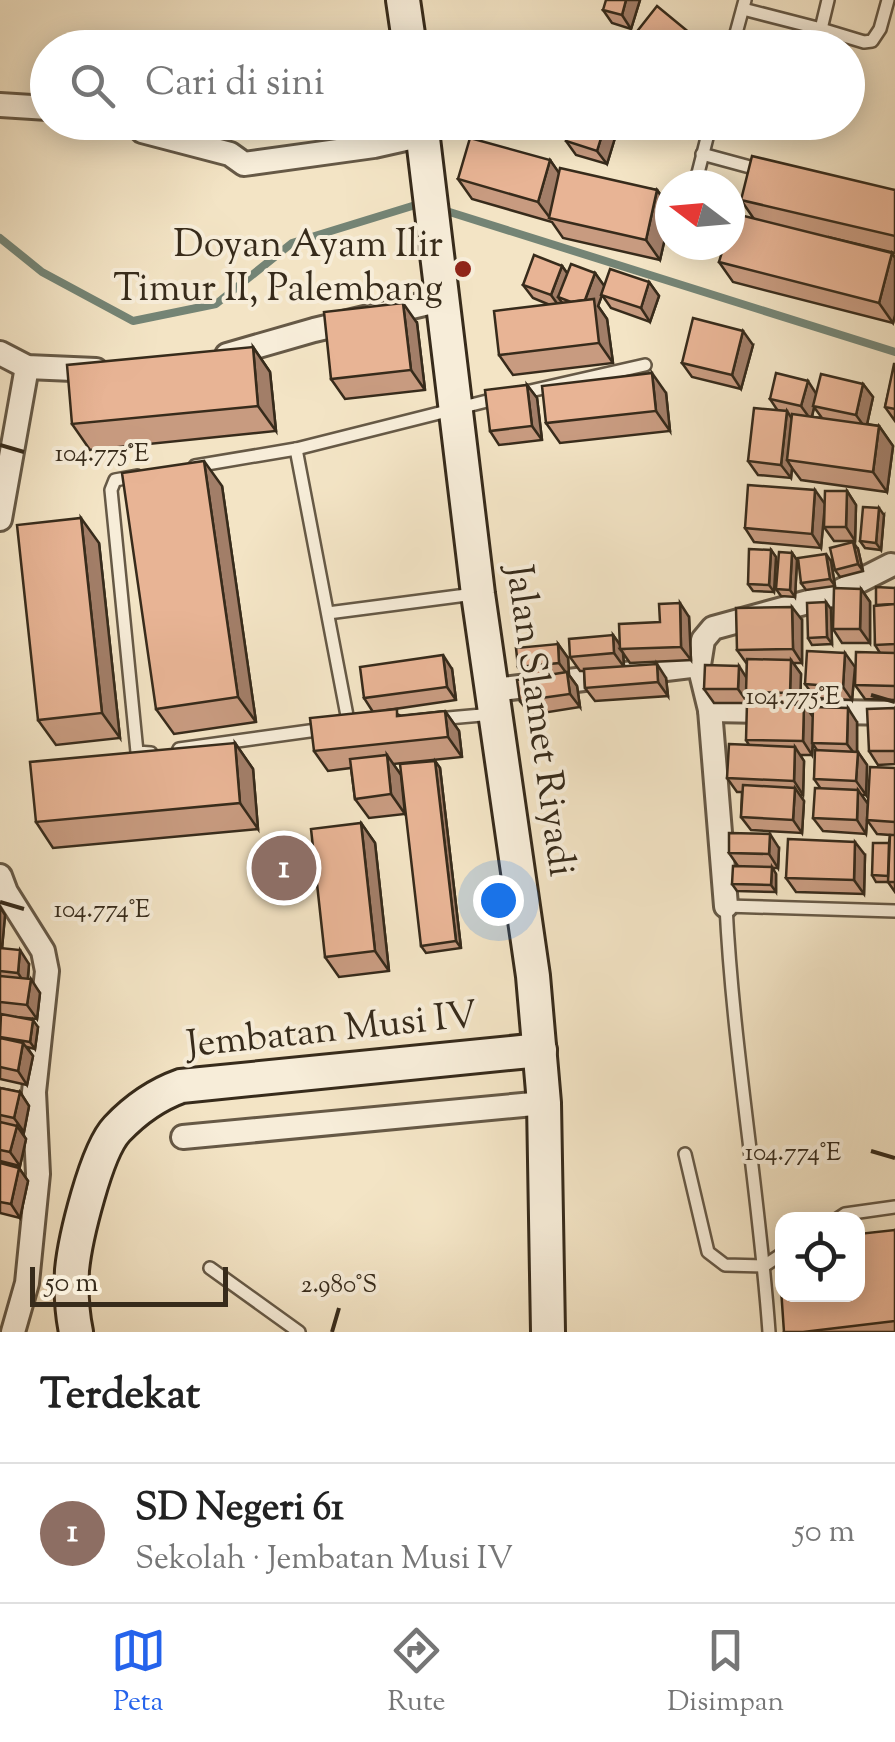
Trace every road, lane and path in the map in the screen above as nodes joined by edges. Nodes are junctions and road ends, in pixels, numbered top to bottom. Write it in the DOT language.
graph roads {
  1 [pos="403,0"];
  2 [pos="828,0"];
  3 [pos="888,0"];
  4 [pos="744,4"];
  5 [pos="821,28"];
  6 [pos="407,30"];
  7 [pos="737,30"];
  8 [pos="827,30"];
  9 [pos="865,42"];
  10 [pos="0,105"];
  11 [pos="30,107"];
  12 [pos="176,140"];
  13 [pos="391,140"];
  14 [pos="424,140"];
  15 [pos="706,140"];
  16 [pos="702,154"];
  17 [pos="699,170"];
  18 [pos="779,174"];
  19 [pos="441,300"];
  20 [pos="0,353"];
  21 [pos="208,358"];
  22 [pos="645,365"];
  23 [pos="27,368"];
  24 [pos="112,370"];
  25 [pos="456,408"];
  26 [pos="296,448"];
  27 [pos="188,467"];
  28 [pos="152,474"];
  29 [pos="0,519"];
  30 [pos="892,566"];
  31 [pos="478,594"];
  32 [pos="328,613"];
  33 [pos="699,666"];
  34 [pos="496,702"];
  35 [pos="710,710"];
  36 [pos="895,713"];
  37 [pos="423,720"];
  38 [pos="368,725"];
  39 [pos="349,726"];
  40 [pos="0,876"];
  41 [pos="726,906"];
  42 [pos="895,911"];
  43 [pos="540,1050"];
  44 [pos="544,1102"];
  45 [pos="182,1136"];
  46 [pos="684,1154"];
  47 [pos="895,1207"];
  48 [pos="859,1212"];
  49 [pos="775,1259"];
  50 [pos="764,1266"];
  51 [pos="210,1268"];
  52 [pos="13,1332"];
  53 [pos="76,1332"];
  54 [pos="299,1332"];
  55 [pos="548,1332"];
  56 [pos="770,1332"];
  1 -- 6 [label="street"];
  2 -- 5 [label="lane"];
  3 -- 9 [label="lane"];
  4 -- 5 [label="lane"];
  4 -- 7 [label="lane"];
  5 -- 8 [label="lane"];
  10 -- 11 [label="street"];
  12 -- 13 [label="street"];
  14 -- 19 [label="street, Jalan Slamet Riyadi"];
  15 -- 16 [label="lane"];
  16 -- 17 [label="lane"];
  16 -- 18 [label="lane"];
  19 -- 21 [label="street"];
  19 -- 25 [label="street, Jalan Slamet Riyadi"];
  20 -- 23 [label="street"];
  22 -- 25 [label="lane"];
  23 -- 24 [label="street"];
  23 -- 29 [label="street"];
  25 -- 26 [label="lane"];
  25 -- 31 [label="street, Jalan Slamet Riyadi"];
  26 -- 27 [label="lane"];
  26 -- 32 [label="lane"];
  28 -- 39 [label="lane"];
  30 -- 33 [label="street"];
  31 -- 32 [label="lane"];
  31 -- 34 [label="street, Jalan Slamet Riyadi"];
  32 -- 39 [label="lane"];
  33 -- 34 [label="street"];
  33 -- 35 [label="street"];
  34 -- 37 [label="lane"];
  34 -- 43 [label="street, Jalan Slamet Riyadi"];
  35 -- 36 [label="street"];
  35 -- 41 [label="street"];
  38 -- 39 [label="lane"];
  40 -- 52 [label="street"];
  41 -- 42 [label="lane"];
  41 -- 50 [label="lane"];
  43 -- 44 [label="street, Jalan Slamet Riyadi"];
  43 -- 53 [label="street, Jembatan Musi IV"];
  44 -- 45 [label="street"];
  44 -- 55 [label="street, Jalan Slamet Riyadi"];
  46 -- 50 [label="lane"];
  47 -- 48 [label="lane"];
  49 -- 50 [label="lane"];
  50 -- 56 [label="lane"];
  51 -- 54 [label="lane"];
}
